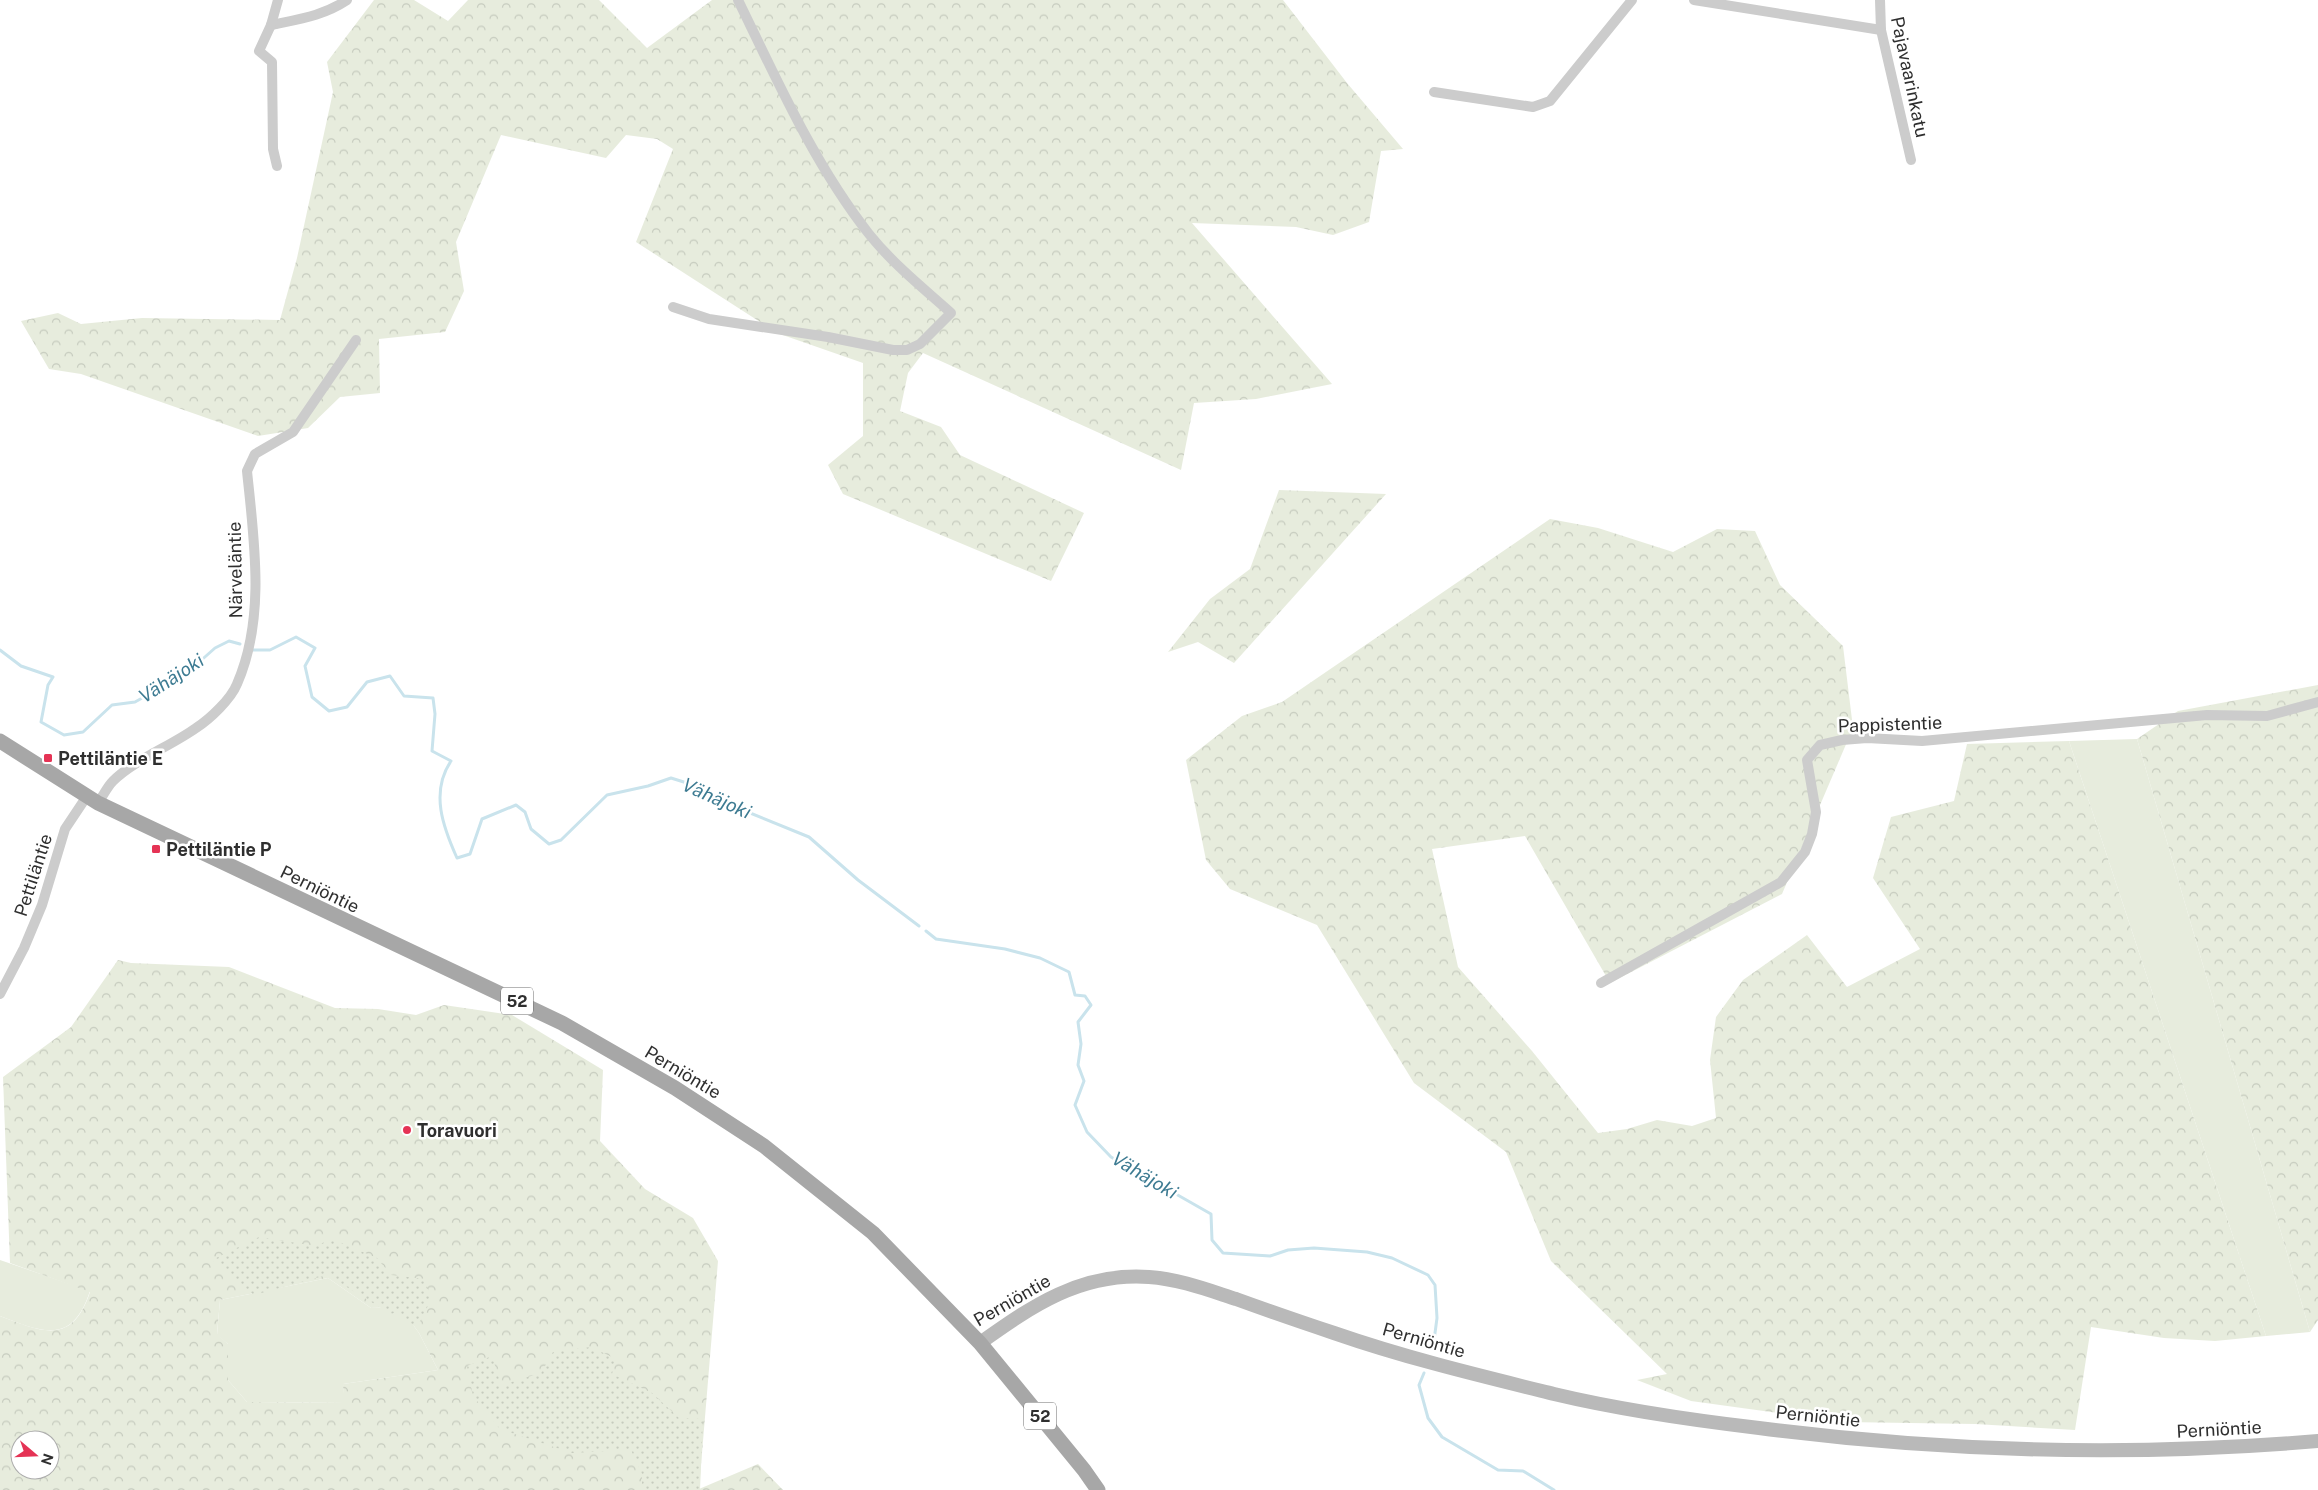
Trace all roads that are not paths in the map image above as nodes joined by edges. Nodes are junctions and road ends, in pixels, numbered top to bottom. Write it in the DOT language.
graph roads {
  1 [pos="278,0"];
  2 [pos="347,0"];
  3 [pos="738,0"];
  4 [pos="1632,0"];
  5 [pos="1694,0"];
  6 [pos="1880,0"];
  7 [pos="271,25"];
  8 [pos="1881,30"];
  9 [pos="1434,92"];
  10 [pos="1911,160"];
  11 [pos="276,166"];
  12 [pos="673,308"];
  13 [pos="356,340"];
  14 [pos="2318,702"];
  15 [pos="0,741"];
  16 [pos="92,799"];
  17 [pos="1601,983"];
  18 [pos="0,994"];
  19 [pos="980,1344"];
  20 [pos="2318,1441"];
  21 [pos="1098,1490"];
  1 -- 7 [label="street"];
  2 -- 7 [label="street"];
  3 -- 12 [label="street"];
  4 -- 9 [label="street"];
  5 -- 8 [label="street"];
  6 -- 8 [label="street, Pajavaarinkatu"];
  7 -- 11 [label="street"];
  8 -- 10 [label="street, Pajavaarinkatu"];
  13 -- 16 [label="street, Närveläntie"];
  14 -- 17 [label="street, Pappistentie"];
  15 -- 16 [label="main road, Perniöntie / 52"];
  16 -- 18 [label="street, Pettiläntie"];
  16 -- 19 [label="main road, Perniöntie / 52"];
  19 -- 20 [label="main road, Perniöntie"];
  19 -- 21 [label="main road, 52"];
}
